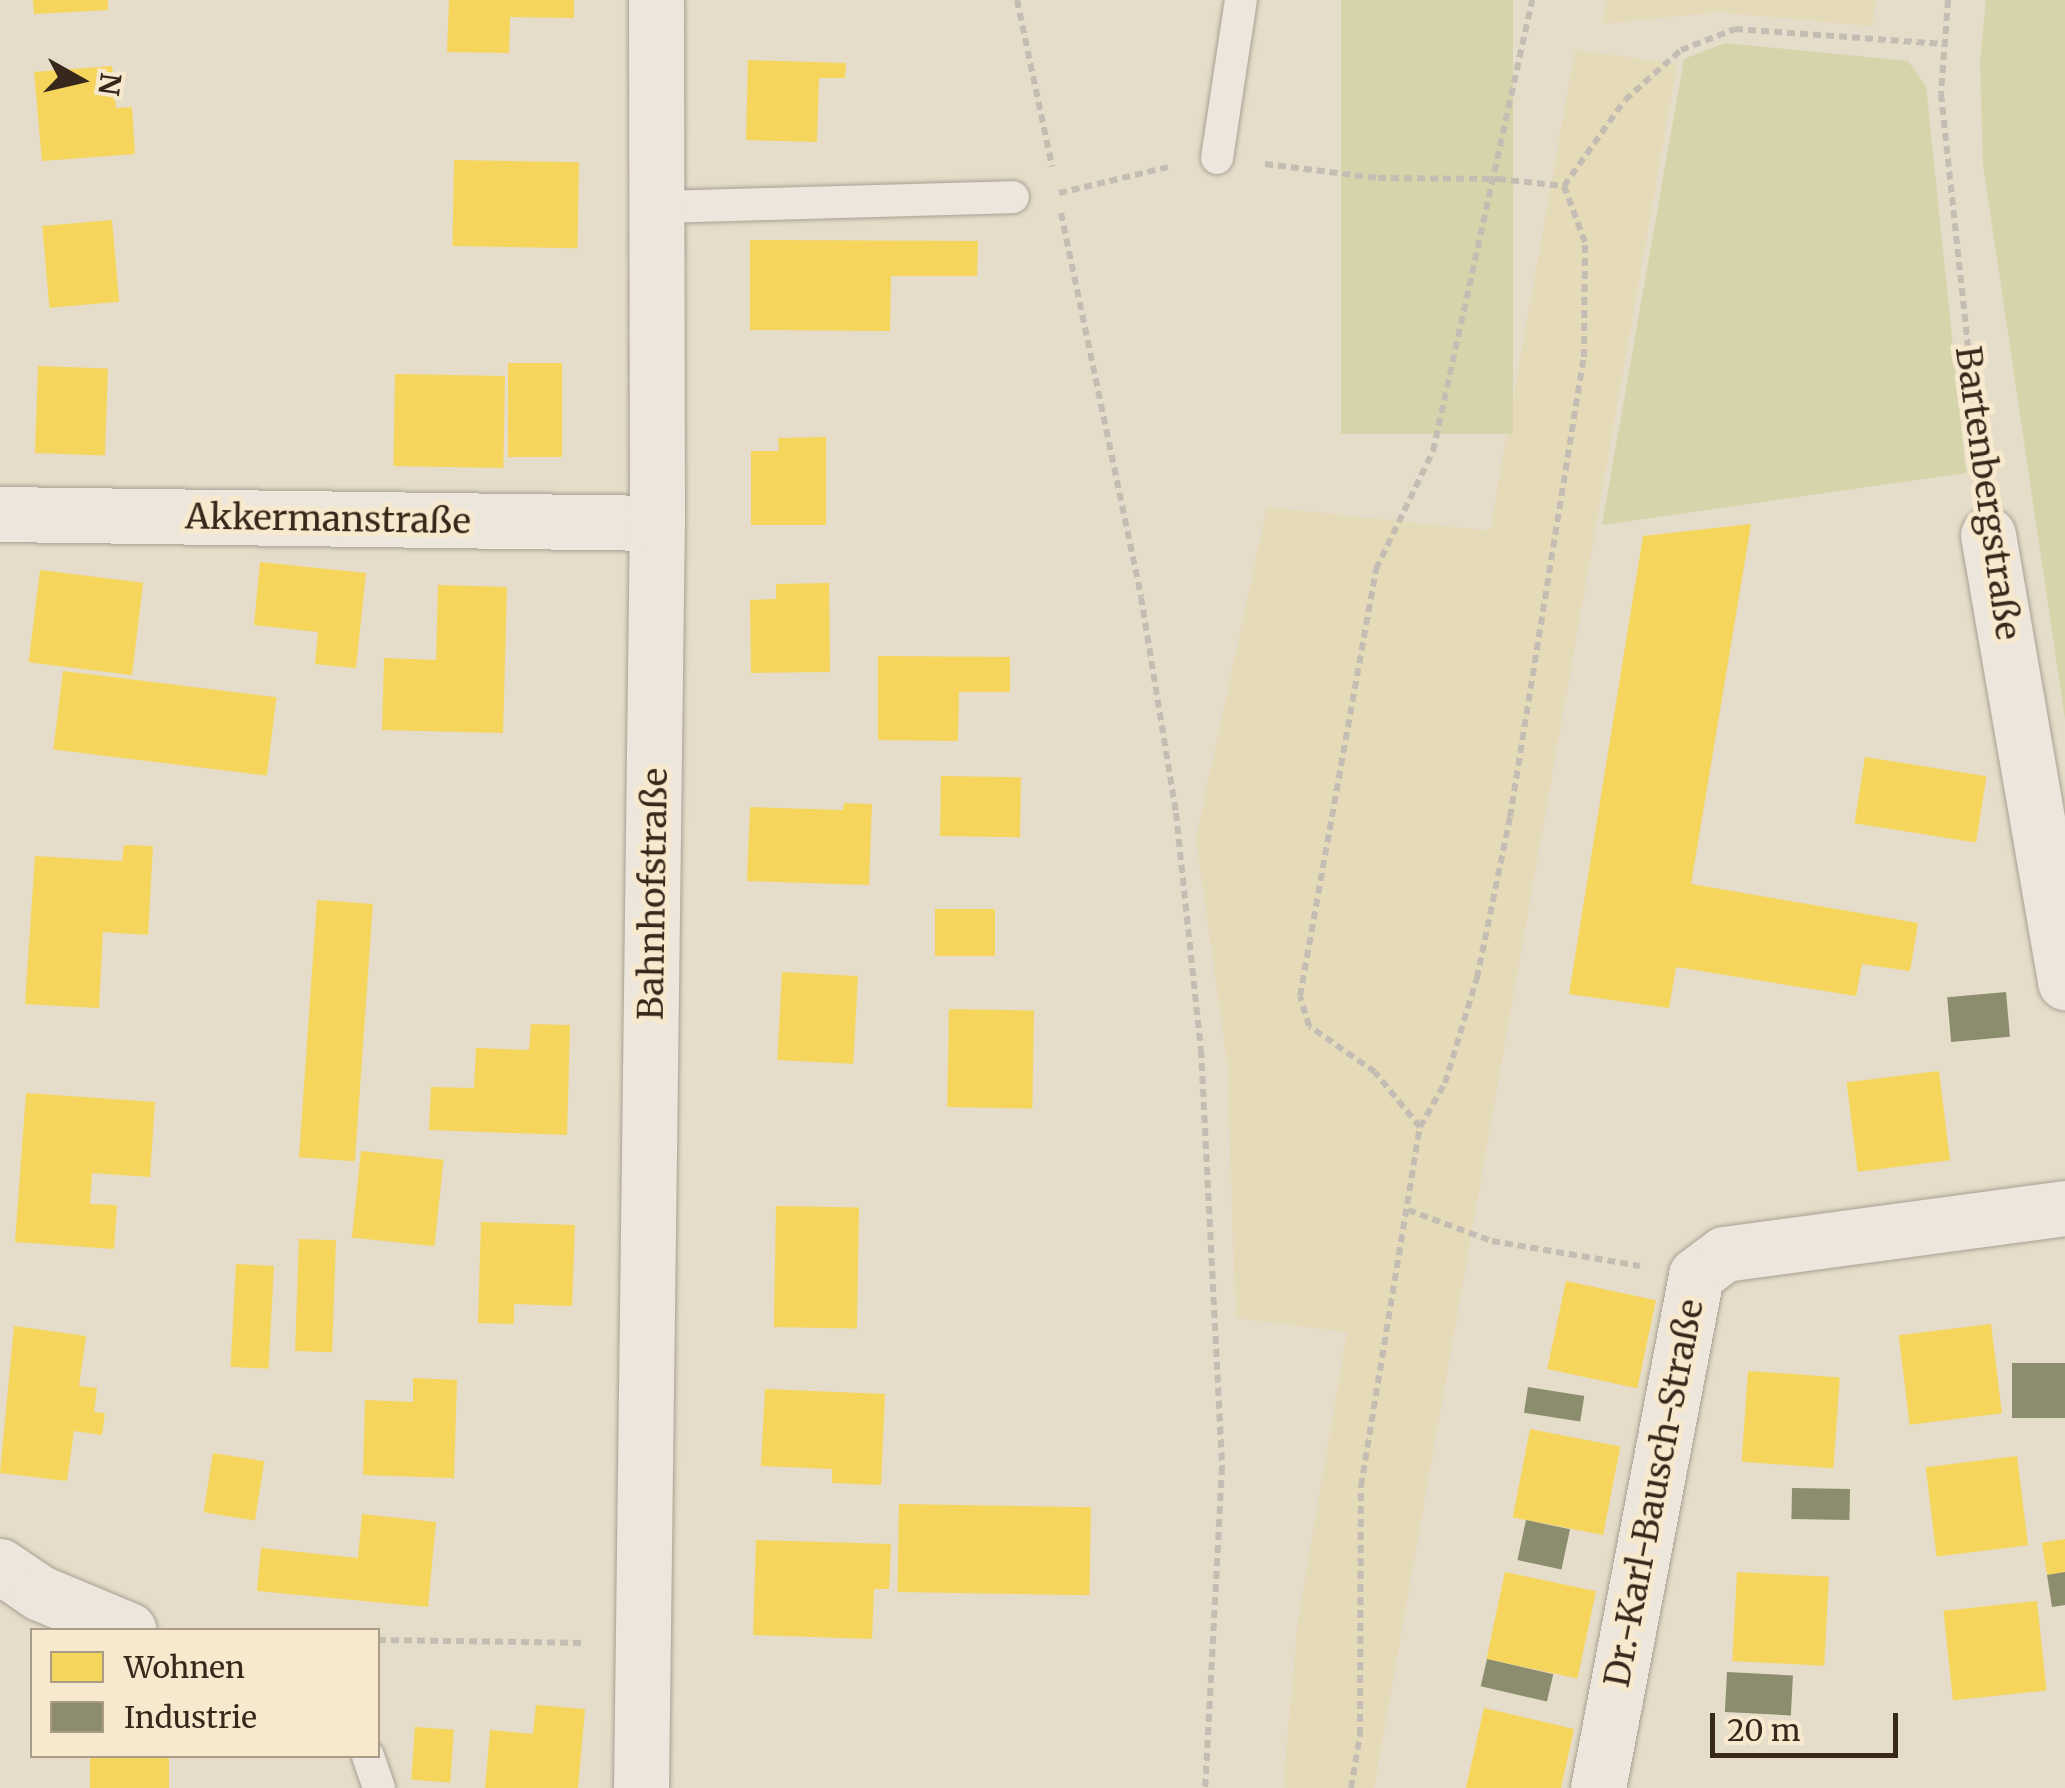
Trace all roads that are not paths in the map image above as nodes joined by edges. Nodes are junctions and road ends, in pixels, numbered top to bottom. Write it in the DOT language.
graph roads {
  1 [pos="656,0"];
  2 [pos="1242,0"];
  3 [pos="1217,158"];
  4 [pos="1014,197"];
  5 [pos="658,207"];
  6 [pos="0,514"];
  7 [pos="657,523"];
  8 [pos="1988,535"];
  9 [pos="2065,982"];
  10 [pos="2065,1208"];
  11 [pos="0,1566"];
  12 [pos="124,1628"];
  13 [pos="369,1758"];
  14 [pos="379,1788"];
  15 [pos="642,1788"];
  16 [pos="1598,1788"];
  1 -- 5 [label="street, Bahnhofstraße"];
  2 -- 3 [label="lane"];
  4 -- 5 [label="lane"];
  5 -- 7 [label="street, Bahnhofstraße"];
  6 -- 7 [label="street, Akkermanstraße"];
  7 -- 15 [label="street, Bahnhofstraße"];
  8 -- 9 [label="street, Bartenbergstraße"];
  10 -- 16 [label="street, Dr.-Karl-Bausch-Straße"];
  11 -- 12 [label="street"];
  13 -- 14 [label="lane"];
}
